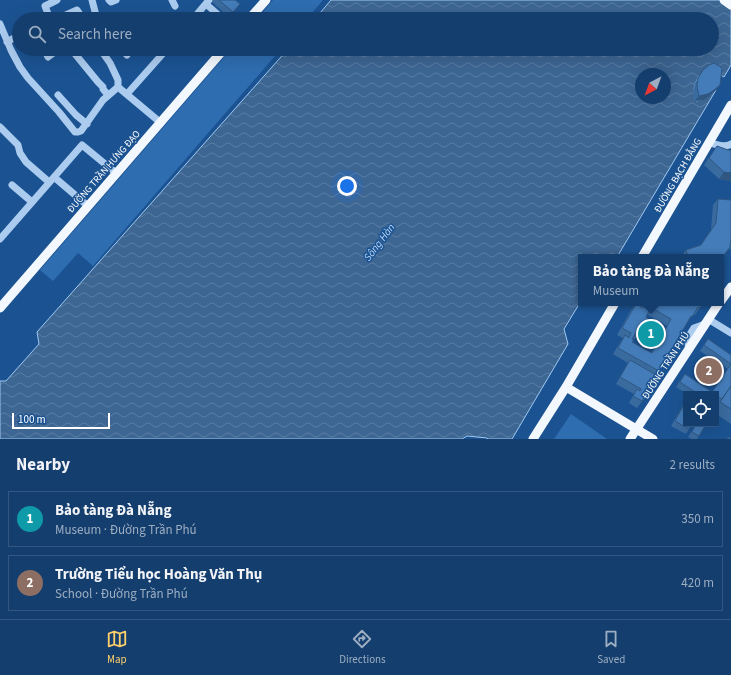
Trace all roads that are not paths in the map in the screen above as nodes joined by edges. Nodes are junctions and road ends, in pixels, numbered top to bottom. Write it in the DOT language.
graph roads {
  1 [pos="57,0"];
  2 [pos="92,0"];
  3 [pos="110,0"];
  4 [pos="116,0"];
  5 [pos="266,0"];
  6 [pos="724,0"];
  7 [pos="208,2"];
  8 [pos="731,4"];
  9 [pos="47,12"];
  10 [pos="95,12"];
  11 [pos="199,12"];
  12 [pos="217,12"];
  13 [pos="256,12"];
  14 [pos="0,24"];
  15 [pos="12,39"];
  16 [pos="8,42"];
  17 [pos="12,50"];
  18 [pos="15,56"];
  19 [pos="77,56"];
  20 [pos="104,56"];
  21 [pos="161,56"];
  22 [pos="218,56"];
  23 [pos="118,87"];
  24 [pos="127,94"];
  25 [pos="58,95"];
  26 [pos="108,95"];
  27 [pos="730,110"];
  28 [pos="161,123"];
  29 [pos="87,124"];
  30 [pos="0,127"];
  31 [pos="709,142"];
  32 [pos="731,144"];
  33 [pos="116,173"];
  34 [pos="52,179"];
  35 [pos="12,185"];
  36 [pos="32,202"];
  37 [pos="88,206"];
  38 [pos="0,239"];
  39 [pos="644,254"];
  40 [pos="731,287"];
  41 [pos="724,297"];
  42 [pos="613,306"];
  43 [pos="717,306"];
  44 [pos="0,308"];
  45 [pos="706,322"];
  46 [pos="731,333"];
  47 [pos="566,387"];
  48 [pos="637,430"];
  49 [pos="533,439"];
  50 [pos="630,439"];
  51 [pos="653,439"];
  1 -- 9 [label="street"];
  2 -- 10 [label="street"];
  3 -- 4 [label="street"];
  5 -- 13 [label="main road"];
  6 -- 8 [label="main road"];
  7 -- 11 [label="street"];
  7 -- 12 [label="street"];
  14 -- 16 [label="street"];
  15 -- 16 [label="street"];
  16 -- 17 [label="street"];
  18 -- 29 [label="street"];
  19 -- 26 [label="street"];
  20 -- 23 [label="street"];
  21 -- 24 [label="street"];
  22 -- 28 [label="main road, ĐƯỜNG TRẦN HƯNG ĐẠO"];
  23 -- 24 [label="street"];
  23 -- 26 [label="street"];
  24 -- 28 [label="street"];
  25 -- 29 [label="street"];
  26 -- 29 [label="street"];
  27 -- 31 [label="main road, ĐƯỜNG BẠCH ĐẰNG"];
  28 -- 33 [label="main road, ĐƯỜNG TRẦN HƯNG ĐẠO"];
  30 -- 34 [label="street"];
  31 -- 32 [label="street"];
  31 -- 39 [label="main road, ĐƯỜNG BẠCH ĐẰNG"];
  33 -- 34 [label="street"];
  33 -- 37 [label="main road, ĐƯỜNG TRẦN HƯNG ĐẠO"];
  34 -- 36 [label="street"];
  34 -- 37 [label="street"];
  35 -- 36 [label="street"];
  36 -- 38 [label="street"];
  37 -- 44 [label="main road, ĐƯỜNG TRẦN HƯNG ĐẠO"];
  40 -- 41 [label="main road, ĐƯỜNG TRẦN PHÚ"];
  42 -- 47 [label="main road"];
  43 -- 45 [label="main road, ĐƯỜNG TRẦN PHÚ"];
  45 -- 46 [label="street"];
  45 -- 48 [label="main road, ĐƯỜNG TRẦN PHÚ"];
  47 -- 48 [label="main road"];
  47 -- 49 [label="main road"];
  48 -- 50 [label="main road, ĐƯỜNG TRẦN PHÚ"];
  48 -- 51 [label="main road"];
}
